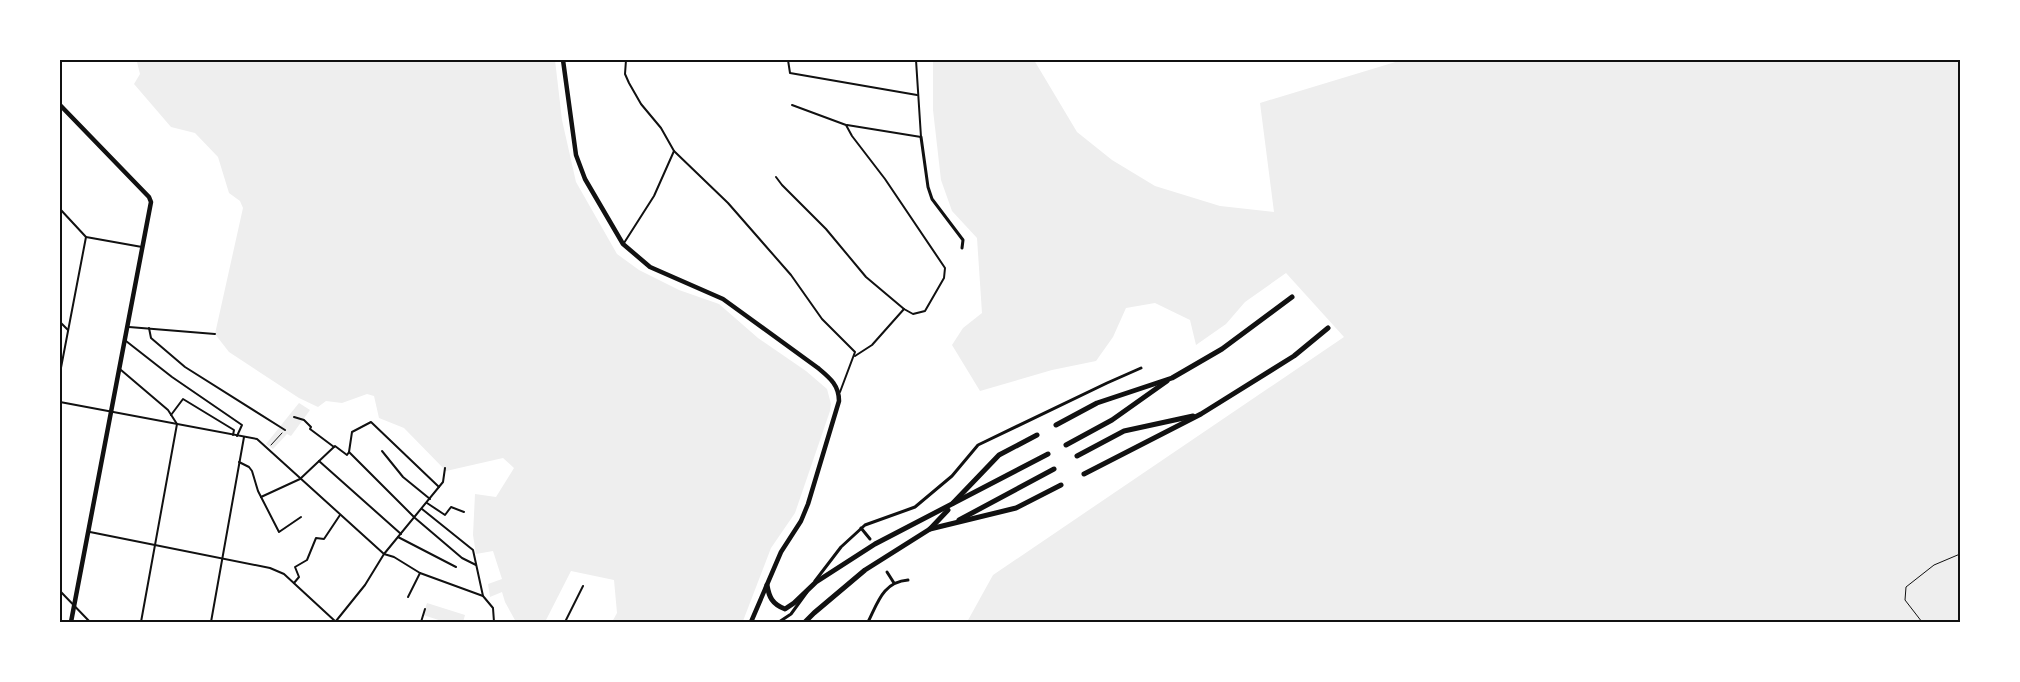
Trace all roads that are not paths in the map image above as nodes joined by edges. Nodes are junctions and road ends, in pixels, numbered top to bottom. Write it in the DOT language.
graph roads {
  1 [pos="562,60"];
  2 [pos="626,60"];
  3 [pos="788,60"];
  4 [pos="916,60"];
  5 [pos="917,95"];
  6 [pos="60,105"];
  7 [pos="792,105"];
  8 [pos="846,125"];
  9 [pos="921,137"];
  10 [pos="674,151"];
  11 [pos="776,177"];
  12 [pos="60,209"];
  13 [pos="86,237"];
  14 [pos="623,244"];
  15 [pos="142,247"];
  16 [pos="962,248"];
  17 [pos="1292,297"];
  18 [pos="904,310"];
  19 [pos="60,322"];
  20 [pos="127,326"];
  21 [pos="148,328"];
  22 [pos="1328,328"];
  23 [pos="68,330"];
  24 [pos="215,334"];
  25 [pos="124,339"];
  26 [pos="855,356"];
  27 [pos="119,368"];
  28 [pos="1141,368"];
  29 [pos="60,372"];
  30 [pos="1172,378"];
  31 [pos="839,393"];
  32 [pos="60,402"];
  33 [pos="111,411"];
  34 [pos="1201,414"];
  35 [pos="171,415"];
  36 [pos="294,417"];
  37 [pos="177,424"];
  38 [pos="1056,425"];
  39 [pos="285,430"];
  40 [pos="233,435"];
  41 [pos="1037,435"];
  42 [pos="237,436"];
  43 [pos="244,437"];
  44 [pos="1066,445"];
  45 [pos="334,446"];
  46 [pos="382,450"];
  47 [pos="349,452"];
  48 [pos="1048,454"];
  49 [pos="1077,456"];
  50 [pos="319,461"];
  51 [pos="239,462"];
  52 [pos="445,468"];
  53 [pos="1054,469"];
  54 [pos="1084,474"];
  55 [pos="300,479"];
  56 [pos="1062,485"];
  57 [pos="439,487"];
  58 [pos="261,497"];
  59 [pos="430,499"];
  60 [pos="427,503"];
  61 [pos="951,506"];
  62 [pos="422,509"];
  63 [pos="464,512"];
  64 [pos="340,515"];
  65 [pos="301,517"];
  66 [pos="415,518"];
  67 [pos="952,524"];
  68 [pos="861,528"];
  69 [pos="930,529"];
  70 [pos="88,532"];
  71 [pos="400,536"];
  72 [pos="870,539"];
  73 [pos="155,545"];
  74 [pos="384,554"];
  75 [pos="223,559"];
  76 [pos="476,565"];
  77 [pos="456,567"];
  78 [pos="888,572"];
  79 [pos="420,573"];
  80 [pos="908,580"];
  81 [pos="894,583"];
  82 [pos="294,584"];
  83 [pos="767,585"];
  84 [pos="583,586"];
  85 [pos="811,586"];
  86 [pos="60,590"];
  87 [pos="483,596"];
  88 [pos="408,597"];
  89 [pos="74,605"];
  90 [pos="425,609"];
  91 [pos="71,622"];
  92 [pos="90,622"];
  93 [pos="141,622"];
  94 [pos="211,622"];
  95 [pos="335,622"];
  96 [pos="421,622"];
  97 [pos="494,622"];
  98 [pos="564,622"];
  99 [pos="751,622"];
  100 [pos="779,622"];
  101 [pos="805,622"];
  102 [pos="868,622"];
  1 -- 14 [label="street"];
  2 -- 10 [label="lane"];
  3 -- 5 [label="lane"];
  4 -- 5 [label="lane"];
  5 -- 9 [label="lane"];
  6 -- 15 [label="street"];
  7 -- 8 [label="lane"];
  8 -- 9 [label="lane"];
  8 -- 18 [label="lane"];
  9 -- 16 [label="street"];
  10 -- 14 [label="lane"];
  10 -- 26 [label="lane"];
  11 -- 18 [label="lane"];
  12 -- 13 [label="lane"];
  13 -- 15 [label="lane"];
  13 -- 23 [label="lane"];
  14 -- 31 [label="street"];
  15 -- 20 [label="street"];
  17 -- 30 [label="main road"];
  18 -- 26 [label="lane"];
  19 -- 23 [label="lane"];
  20 -- 21 [label="lane"];
  20 -- 25 [label="street"];
  21 -- 24 [label="lane"];
  21 -- 39 [label="lane"];
  22 -- 34 [label="main road"];
  23 -- 29 [label="lane"];
  25 -- 27 [label="street"];
  25 -- 42 [label="lane"];
  26 -- 31 [label="lane"];
  27 -- 33 [label="street"];
  27 -- 35 [label="lane"];
  28 -- 68 [label="street"];
  30 -- 38 [label="main road"];
  30 -- 44 [label="main road"];
  31 -- 83 [label="street"];
  32 -- 33 [label="lane"];
  33 -- 37 [label="lane"];
  33 -- 70 [label="street"];
  34 -- 49 [label="main road"];
  34 -- 54 [label="main road"];
  35 -- 37 [label="lane"];
  35 -- 40 [label="lane"];
  36 -- 45 [label="lane"];
  37 -- 40 [label="lane"];
  37 -- 73 [label="lane"];
  40 -- 42 [label="lane"];
  41 -- 61 [label="main road"];
  42 -- 43 [label="lane"];
  43 -- 51 [label="lane"];
  43 -- 55 [label="lane"];
  45 -- 47 [label="lane"];
  45 -- 50 [label="lane"];
  46 -- 59 [label="lane"];
  47 -- 57 [label="lane"];
  47 -- 66 [label="lane"];
  48 -- 61 [label="main road"];
  50 -- 55 [label="lane"];
  50 -- 71 [label="lane"];
  51 -- 58 [label="lane"];
  51 -- 75 [label="lane"];
  52 -- 57 [label="lane"];
  53 -- 67 [label="main road"];
  55 -- 58 [label="lane"];
  55 -- 64 [label="lane"];
  56 -- 67 [label="main road"];
  57 -- 59 [label="lane"];
  58 -- 65 [label="lane"];
  59 -- 60 [label="lane"];
  60 -- 62 [label="lane"];
  60 -- 63 [label="lane"];
  61 -- 69 [label="main road"];
  61 -- 85 [label="main road"];
  62 -- 66 [label="lane"];
  62 -- 76 [label="lane"];
  64 -- 74 [label="lane"];
  64 -- 82 [label="lane"];
  66 -- 71 [label="lane"];
  66 -- 76 [label="lane"];
  67 -- 69 [label="main road"];
  68 -- 72 [label="street"];
  68 -- 85 [label="street"];
  69 -- 101 [label="main road"];
  70 -- 73 [label="lane"];
  70 -- 89 [label="street"];
  71 -- 74 [label="lane"];
  71 -- 77 [label="lane"];
  73 -- 75 [label="lane"];
  73 -- 93 [label="lane"];
  74 -- 79 [label="lane"];
  74 -- 95 [label="lane"];
  75 -- 82 [label="lane"];
  75 -- 94 [label="lane"];
  76 -- 87 [label="lane"];
  78 -- 81 [label="street"];
  79 -- 87 [label="lane"];
  79 -- 88 [label="lane"];
  80 -- 81 [label="street"];
  81 -- 102 [label="street"];
  82 -- 95 [label="lane"];
  83 -- 85 [label="main road"];
  83 -- 99 [label="street"];
  84 -- 98 [label="lane"];
  85 -- 100 [label="street"];
  86 -- 89 [label="lane"];
  87 -- 97 [label="lane"];
  89 -- 91 [label="street"];
  89 -- 92 [label="lane"];
  90 -- 96 [label="lane"];
}
